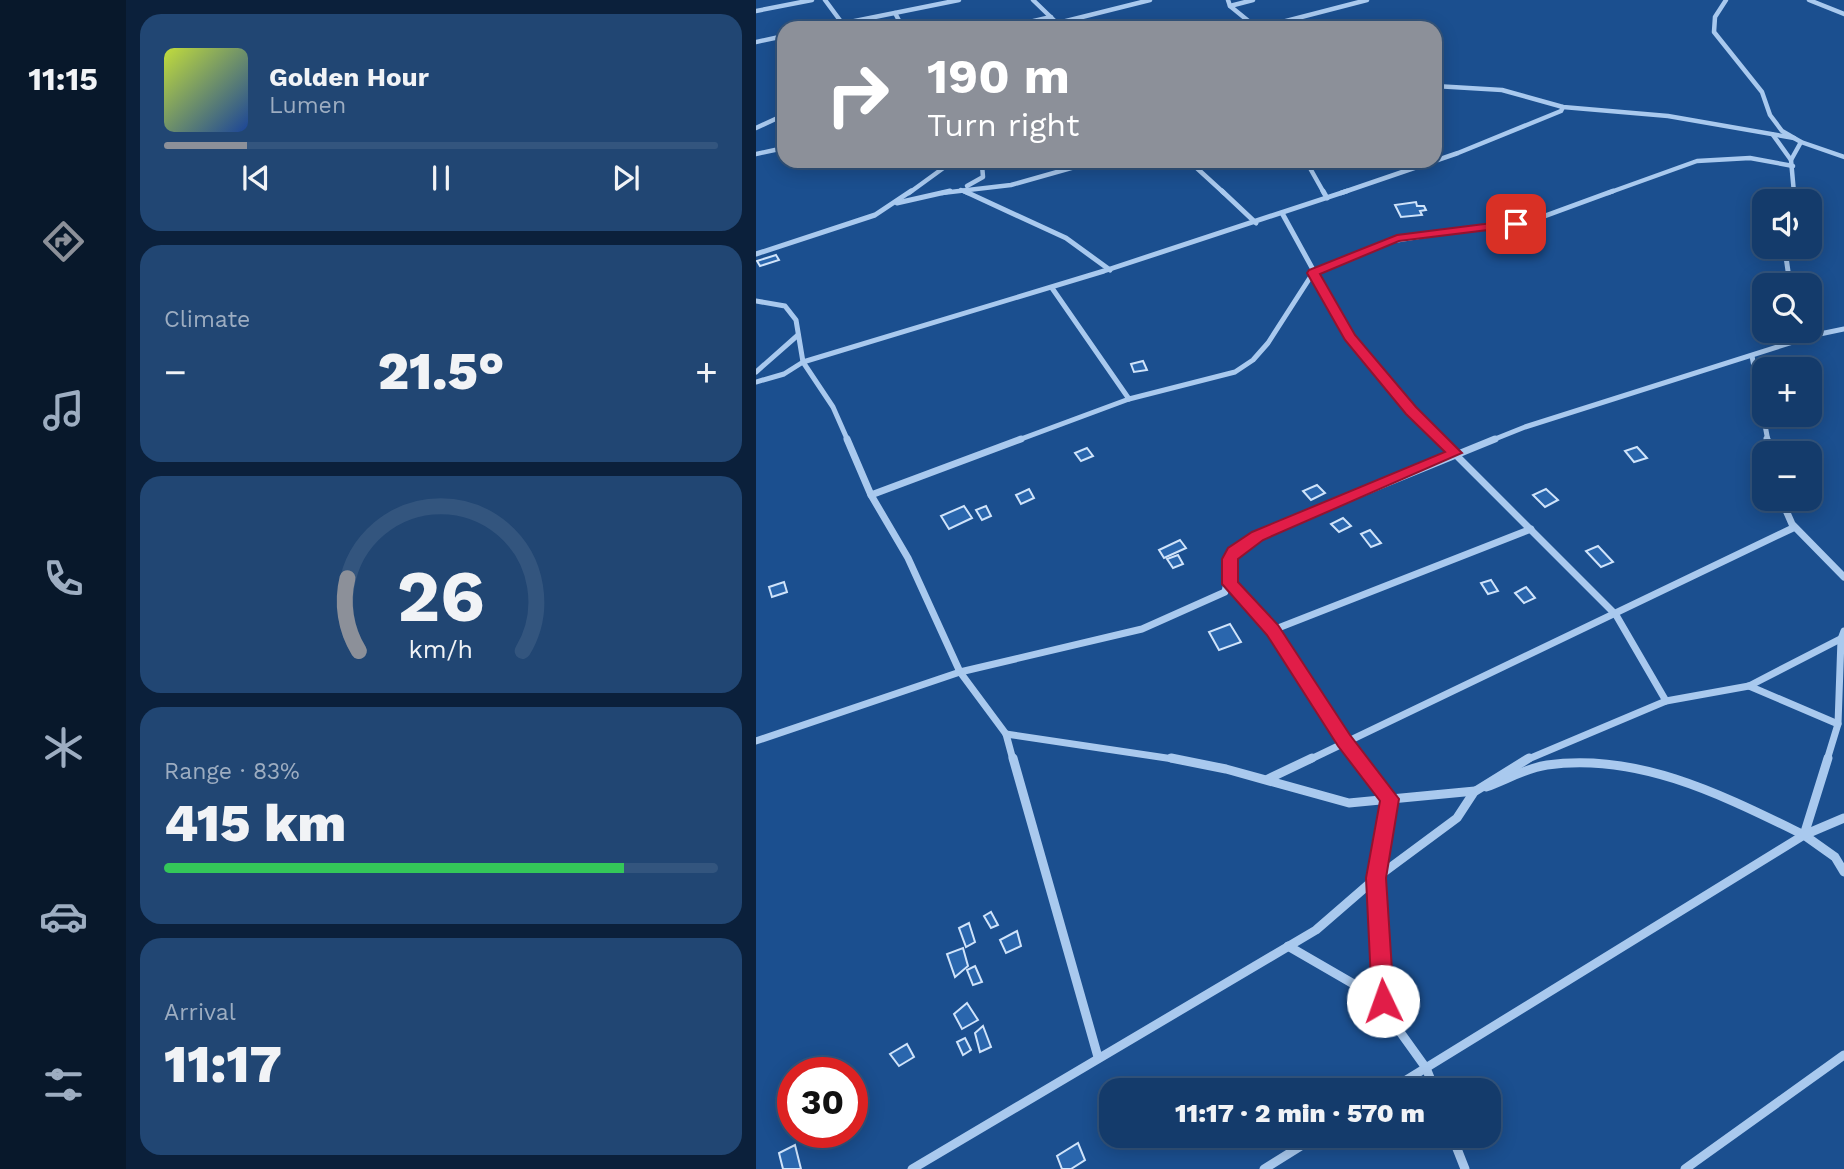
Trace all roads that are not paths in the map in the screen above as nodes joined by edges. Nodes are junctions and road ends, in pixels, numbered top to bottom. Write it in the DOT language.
graph roads {
  1 [pos="812,0"];
  2 [pos="825,0"];
  3 [pos="959,0"];
  4 [pos="1033,0"];
  5 [pos="1150,0"];
  6 [pos="1228,0"];
  7 [pos="1253,0"];
  8 [pos="1367,0"];
  9 [pos="1726,0"];
  10 [pos="1809,0"];
  11 [pos="1230,6"];
  12 [pos="756,11"];
  13 [pos="895,13"];
  14 [pos="1844,15"];
  15 [pos="1051,17"];
  16 [pos="841,21"];
  17 [pos="853,21"];
  18 [pos="899,21"];
  19 [pos="1034,21"];
  20 [pos="1056,21"];
  21 [pos="1066,21"];
  22 [pos="1249,21"];
  23 [pos="1285,21"];
  24 [pos="777,38"];
  25 [pos="756,42"];
  26 [pos="1442,86"];
  27 [pos="1563,107"];
  28 [pos="777,118"];
  29 [pos="756,128"];
  30 [pos="1773,135"];
  31 [pos="1794,138"];
  32 [pos="1801,142"];
  33 [pos="777,150"];
  34 [pos="756,154"];
  35 [pos="1442,156"];
  36 [pos="1844,158"];
  37 [pos="1792,163"];
  38 [pos="942,168"];
  39 [pos="982,168"];
  40 [pos="1071,168"];
  41 [pos="1197,168"];
  42 [pos="1310,168"];
  43 [pos="1410,168"];
  44 [pos="1794,189"];
  45 [pos="961,190"];
  46 [pos="1327,198"];
  47 [pos="897,203"];
  48 [pos="1282,214"];
  49 [pos="1256,223"];
  50 [pos="756,254"];
  51 [pos="1110,270"];
  52 [pos="1313,273"];
  53 [pos="1052,288"];
  54 [pos="756,300"];
  55 [pos="1844,329"];
  56 [pos="1822,334"];
  57 [pos="798,335"];
  58 [pos="1791,343"];
  59 [pos="1752,356"];
  60 [pos="803,362"];
  61 [pos="756,372"];
  62 [pos="756,382"];
  63 [pos="1129,399"];
  64 [pos="1768,441"];
  65 [pos="1455,453"];
  66 [pos="871,495"];
  67 [pos="1784,511"];
  68 [pos="1793,528"];
  69 [pos="1531,530"];
  70 [pos="1844,577"];
  71 [pos="1230,584"];
  72 [pos="1616,615"];
  73 [pos="1272,630"];
  74 [pos="1843,636"];
  75 [pos="960,672"];
  76 [pos="1749,686"];
  77 [pos="1666,701"];
  78 [pos="1838,724"];
  79 [pos="1006,734"];
  80 [pos="1344,740"];
  81 [pos="756,741"];
  82 [pos="1268,779"];
  83 [pos="1474,792"];
  84 [pos="1390,799"];
  85 [pos="1844,818"];
  86 [pos="1804,835"];
  87 [pos="1844,872"];
  88 [pos="1376,878"];
  89 [pos="1288,946"];
  90 [pos="1383,1001"];
  91 [pos="1844,1055"];
  92 [pos="1098,1057"];
  93 [pos="1426,1068"];
  94 [pos="1410,1078"];
  95 [pos="1430,1078"];
  96 [pos="1298,1148"];
  97 [pos="1457,1148"];
  98 [pos="912,1169"];
  99 [pos="1264,1169"];
  100 [pos="1465,1169"];
  101 [pos="1685,1169"];
  1 -- 12 [label="street"];
  2 -- 16 [label="street"];
  3 -- 13 [label="street"];
  4 -- 15 [label="street"];
  5 -- 21 [label="street"];
  6 -- 11 [label="street"];
  7 -- 11 [label="street"];
  8 -- 23 [label="street"];
  9 -- 31 [label="street"];
  10 -- 14 [label="street"];
  11 -- 22 [label="street"];
  13 -- 17 [label="street"];
  13 -- 18 [label="street"];
  15 -- 19 [label="street"];
  15 -- 20 [label="street"];
  24 -- 25 [label="street"];
  26 -- 27 [label="street"];
  27 -- 30 [label="street"];
  27 -- 35 [label="street"];
  28 -- 29 [label="street"];
  30 -- 31 [label="street"];
  30 -- 37 [label="street"];
  31 -- 32 [label="street"];
  32 -- 36 [label="street"];
  32 -- 37 [label="street"];
  33 -- 34 [label="street"];
  37 -- 44 [label="street"];
  37 -- 52 [label="street"];
  38 -- 47 [label="street"];
  39 -- 45 [label="street"];
  40 -- 45 [label="street"];
  41 -- 49 [label="street"];
  42 -- 46 [label="street"];
  43 -- 46 [label="street"];
  45 -- 47 [label="street"];
  45 -- 51 [label="street"];
  46 -- 48 [label="street"];
  47 -- 50 [label="street"];
  48 -- 49 [label="street"];
  48 -- 52 [label="street"];
  49 -- 51 [label="street"];
  51 -- 53 [label="street"];
  52 -- 63 [label="street"];
  52 -- 65 [label="street"];
  53 -- 60 [label="street"];
  53 -- 63 [label="street"];
  54 -- 57 [label="street"];
  55 -- 56 [label="street"];
  57 -- 60 [label="street"];
  57 -- 61 [label="street"];
  58 -- 59 [label="street"];
  59 -- 64 [label="street"];
  59 -- 65 [label="street"];
  60 -- 62 [label="street"];
  60 -- 66 [label="street"];
  63 -- 66 [label="street"];
  65 -- 69 [label="street"];
  65 -- 71 [label="street"];
  66 -- 75 [label="street"];
  67 -- 68 [label="street"];
  68 -- 70 [label="street"];
  68 -- 72 [label="street"];
  69 -- 72 [label="street"];
  69 -- 73 [label="street"];
  71 -- 73 [label="street"];
  71 -- 75 [label="street"];
  72 -- 77 [label="street"];
  72 -- 80 [label="street"];
  73 -- 80 [label="street"];
  74 -- 76 [label="street"];
  74 -- 78 [label="street"];
  75 -- 79 [label="street"];
  75 -- 81 [label="street"];
  76 -- 77 [label="street"];
  76 -- 78 [label="street"];
  77 -- 83 [label="street"];
  78 -- 86 [label="street"];
  79 -- 82 [label="street"];
  79 -- 92 [label="street"];
  80 -- 82 [label="street"];
  80 -- 84 [label="street"];
  82 -- 84 [label="street"];
  83 -- 84 [label="street"];
  83 -- 86 [label="street"];
  83 -- 88 [label="street"];
  84 -- 88 [label="street"];
  85 -- 86 [label="street"];
  86 -- 87 [label="street"];
  86 -- 93 [label="street"];
  88 -- 89 [label="street"];
  88 -- 90 [label="street"];
  89 -- 90 [label="street"];
  89 -- 92 [label="street"];
  90 -- 93 [label="street"];
  91 -- 101 [label="street"];
  92 -- 98 [label="street"];
  93 -- 94 [label="street"];
  93 -- 95 [label="street"];
  96 -- 99 [label="street"];
  97 -- 100 [label="street"];
}
